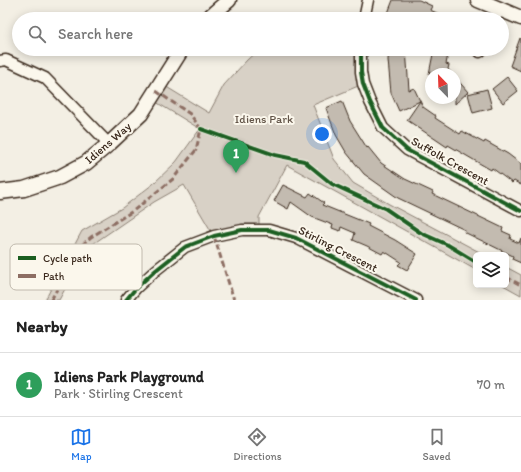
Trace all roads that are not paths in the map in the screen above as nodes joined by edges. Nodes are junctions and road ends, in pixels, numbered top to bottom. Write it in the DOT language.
graph roads {
  1 [pos="229,0"];
  2 [pos="368,0"];
  3 [pos="478,0"];
  4 [pos="215,12"];
  5 [pos="365,12"];
  6 [pos="494,12"];
  7 [pos="509,16"];
  8 [pos="521,18"];
  9 [pos="178,56"];
  10 [pos="361,56"];
  11 [pos="0,60"];
  12 [pos="109,144"];
  13 [pos="0,192"];
  14 [pos="521,211"];
  15 [pos="142,283"];
  16 [pos="134,290"];
  17 [pos="126,300"];
  18 [pos="416,300"];
  1 -- 4 [label="street"];
  2 -- 5 [label="street"];
  3 -- 6 [label="street"];
  7 -- 8 [label="street"];
  9 -- 12 [label="street, Idiens Way"];
  10 -- 14 [label="street, Suffolk Crescent"];
  11 -- 12 [label="street"];
  12 -- 13 [label="street, Idiens Way"];
  15 -- 18 [label="street, Stirling Crescent"];
  16 -- 17 [label="street, Stirling Crescent"];
}
